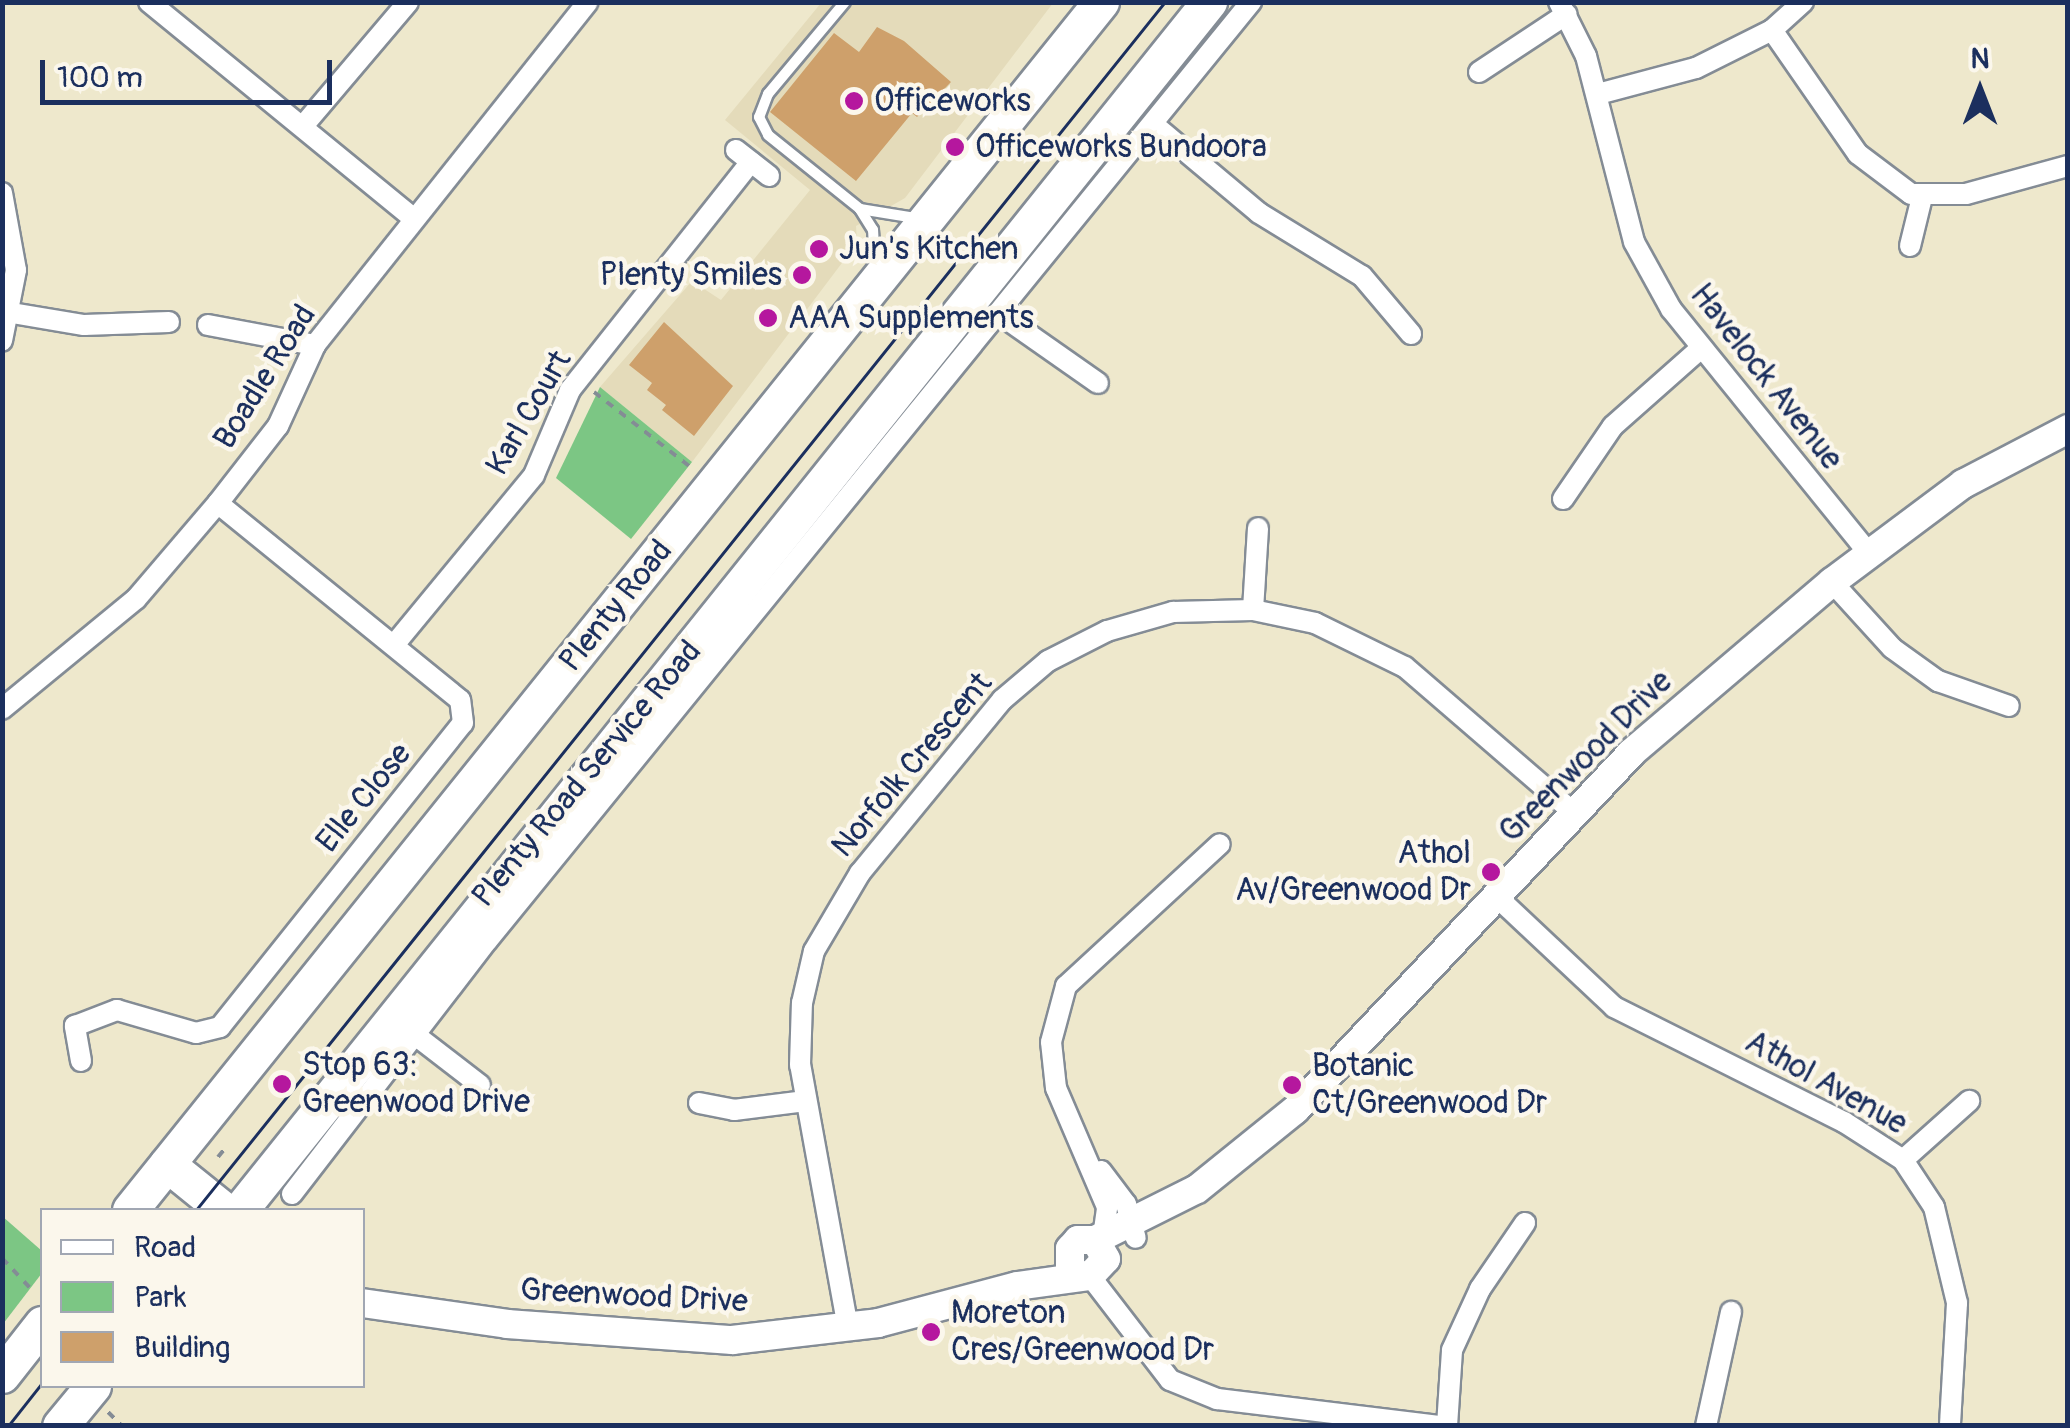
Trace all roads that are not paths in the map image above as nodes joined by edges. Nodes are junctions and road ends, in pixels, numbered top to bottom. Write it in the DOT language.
graph roads {
  1 [pos="149,2"];
  2 [pos="408,2"];
  3 [pos="588,2"];
  4 [pos="845,2"];
  5 [pos="1250,2"];
  6 [pos="1803,2"];
  7 [pos="1208,3"];
  8 [pos="1563,8"];
  9 [pos="1092,10"];
  10 [pos="1772,30"];
  11 [pos="1479,72"];
  12 [pos="1598,94"];
  13 [pos="1153,124"];
  14 [pos="303,126"];
  15 [pos="2068,166"];
  16 [pos="769,176"];
  17 [pos="2,193"];
  18 [pos="1922,197"];
  19 [pos="860,209"];
  20 [pos="929,216"];
  21 [pos="412,217"];
  22 [pos="1910,246"];
  23 [pos="876,283"];
  24 [pos="12,313"];
  25 [pos="998,314"];
  26 [pos="169,322"];
  27 [pos="208,324"];
  28 [pos="1412,334"];
  29 [pos="2,341"];
  30 [pos="314,345"];
  31 [pos="1699,350"];
  32 [pos="1098,382"];
  33 [pos="2068,428"];
  34 [pos="867,452"];
  35 [pos="1563,499"];
  36 [pos="218,504"];
  37 [pos="1258,528"];
  38 [pos="1868,552"];
  39 [pos="1832,582"];
  40 [pos="1253,610"];
  41 [pos="394,645"];
  42 [pos="2009,706"];
  43 [pos="2,709"];
  44 [pos="1574,814"];
  45 [pos="1220,844"];
  46 [pos="1497,897"];
  47 [pos="418,1038"];
  48 [pos="82,1061"];
  49 [pos="480,1085"];
  50 [pos="805,1100"];
  51 [pos="1969,1100"];
  52 [pos="699,1103"];
  53 [pos="344,1129"];
  54 [pos="302,1134"];
  55 [pos="1088,1154"];
  56 [pos="1903,1160"];
  57 [pos="167,1164"];
  58 [pos="292,1194"];
  59 [pos="132,1208"];
  60 [pos="222,1208"];
  61 [pos="242,1208"];
  62 [pos="1524,1223"];
  63 [pos="1135,1230"];
  64 [pos="1092,1258"];
  65 [pos="365,1304"];
  66 [pos="37,1307"];
  67 [pos="1731,1312"];
  68 [pos="848,1328"];
  69 [pos="2,1375"];
  70 [pos="99,1394"];
  71 [pos="60,1426"];
  72 [pos="1444,1426"];
  73 [pos="1706,1426"];
  74 [pos="1950,1426"];
  1 -- 14 [label="street"];
  2 -- 14 [label="street"];
  3 -- 21 [label="street, Boadle Road"];
  4 -- 19 [label="lane"];
  5 -- 13 [label="street, Plenty Road Service Road"];
  6 -- 10 [label="street"];
  7 -- 34 [label="highway"];
  8 -- 11 [label="street"];
  8 -- 12 [label="street, Havelock Avenue"];
  9 -- 20 [label="highway, Plenty Road"];
  10 -- 12 [label="street"];
  10 -- 18 [label="street"];
  12 -- 31 [label="street, Havelock Avenue"];
  13 -- 25 [label="street, Plenty Road Service Road"];
  13 -- 28 [label="street"];
  14 -- 21 [label="street"];
  15 -- 18 [label="street"];
  16 -- 41 [label="street, Karl Court"];
  17 -- 24 [label="street"];
  18 -- 22 [label="street"];
  19 -- 20 [label="lane"];
  19 -- 23 [label="lane"];
  20 -- 23 [label="highway, Plenty Road"];
  21 -- 30 [label="street, Boadle Road"];
  23 -- 57 [label="highway, Plenty Road"];
  24 -- 26 [label="street"];
  24 -- 29 [label="street"];
  25 -- 32 [label="street"];
  25 -- 34 [label="street, Plenty Road Service Road"];
  27 -- 30 [label="street"];
  30 -- 36 [label="street, Boadle Road"];
  31 -- 35 [label="street"];
  31 -- 38 [label="street, Havelock Avenue"];
  33 -- 38 [label="street, Greenwood Drive"];
  34 -- 47 [label="street, Plenty Road Service Road"];
  34 -- 54 [label="highway"];
  36 -- 41 [label="street, Elle Close"];
  36 -- 43 [label="street, Boadle Road"];
  37 -- 40 [label="street"];
  38 -- 39 [label="street, Greenwood Drive"];
  39 -- 42 [label="street"];
  39 -- 44 [label="street, Greenwood Drive"];
  40 -- 44 [label="street, Norfolk Crescent"];
  40 -- 50 [label="street, Norfolk Crescent"];
  41 -- 48 [label="street, Elle Close"];
  44 -- 46 [label="street, Greenwood Drive"];
  45 -- 55 [label="street"];
  46 -- 56 [label="street, Athol Avenue"];
  46 -- 63 [label="street, Greenwood Drive"];
  47 -- 49 [label="street"];
  47 -- 53 [label="street, Plenty Road Service Road"];
  50 -- 52 [label="street"];
  50 -- 68 [label="street, Norfolk Crescent"];
  51 -- 56 [label="street"];
  53 -- 54 [label="street"];
  53 -- 58 [label="street, Plenty Road Service Road"];
  54 -- 61 [label="highway"];
  55 -- 63 [label="street"];
  55 -- 64 [label="street"];
  56 -- 74 [label="street, Athol Avenue"];
  57 -- 59 [label="highway, Plenty Road"];
  57 -- 60 [label="highway"];
  62 -- 72 [label="street"];
  63 -- 64 [label="street, Greenwood Drive"];
  64 -- 68 [label="street, Greenwood Drive"];
  64 -- 72 [label="street"];
  65 -- 68 [label="street, Greenwood Drive"];
  66 -- 69 [label="highway"];
  67 -- 73 [label="street"];
  70 -- 71 [label="highway"];
}
